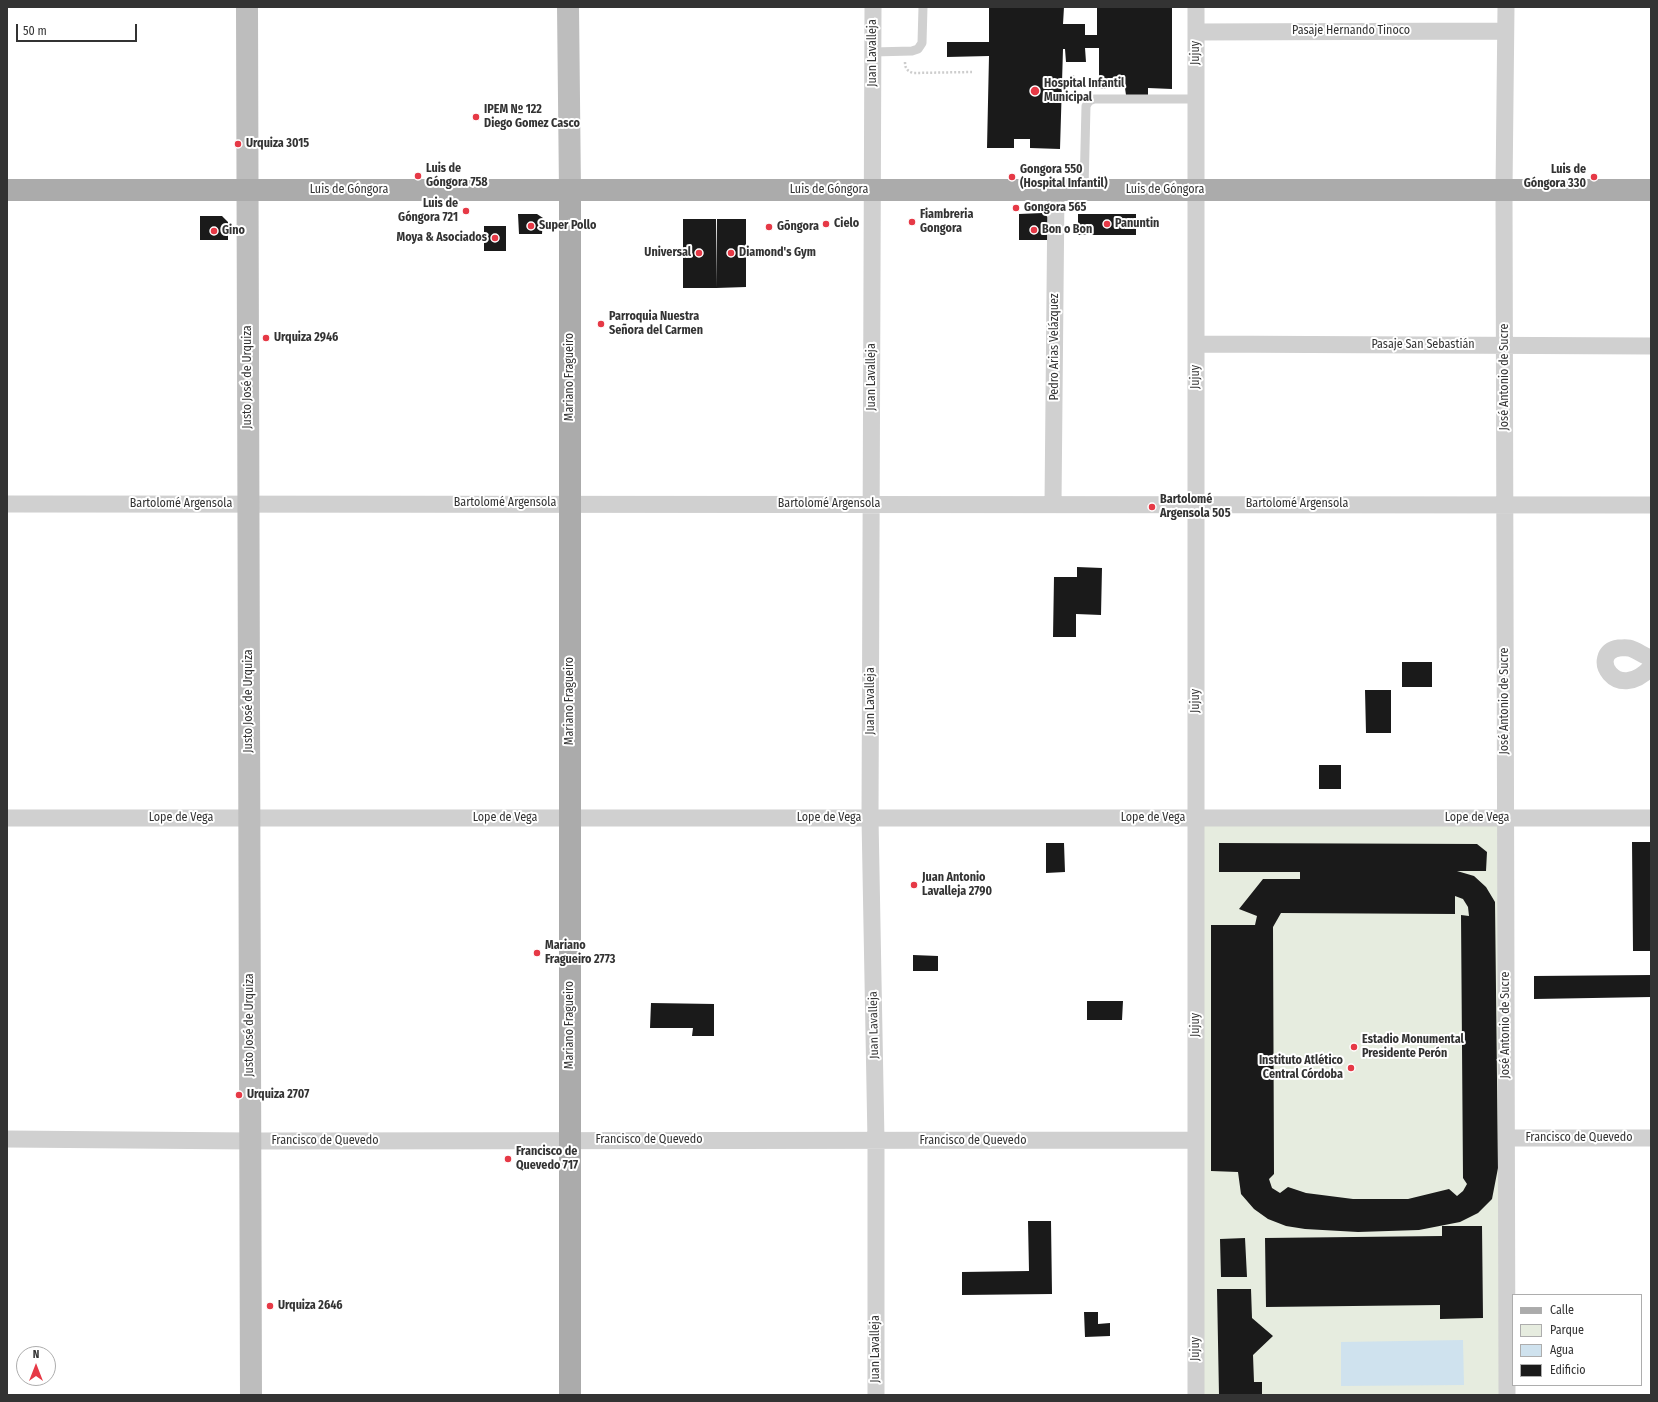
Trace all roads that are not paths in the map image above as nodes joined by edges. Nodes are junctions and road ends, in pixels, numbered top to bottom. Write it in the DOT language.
graph roads {
  1 [pos="247,7"];
  2 [pos="568,7"];
  3 [pos="873,7"];
  4 [pos="923,7"];
  5 [pos="1196,7"];
  6 [pos="1506,7"];
  7 [pos="1505,30"];
  8 [pos="1196,32"];
  9 [pos="873,52"];
  10 [pos="1196,99"];
  11 [pos="7,190"];
  12 [pos="248,190"];
  13 [pos="872,190"];
  14 [pos="1056,190"];
  15 [pos="1084,190"];
  16 [pos="1196,190"];
  17 [pos="1504,190"];
  18 [pos="1651,190"];
  19 [pos="570,191"];
  20 [pos="1196,344"];
  21 [pos="1504,345"];
  22 [pos="1651,346"];
  23 [pos="570,503"];
  24 [pos="7,504"];
  25 [pos="248,504"];
  26 [pos="871,504"];
  27 [pos="1054,504"];
  28 [pos="1196,504"];
  29 [pos="1505,505"];
  30 [pos="1651,505"];
  31 [pos="1651,658"];
  32 [pos="1651,667"];
  33 [pos="7,818"];
  34 [pos="249,818"];
  35 [pos="570,818"];
  36 [pos="870,818"];
  37 [pos="1196,818"];
  38 [pos="1506,818"];
  39 [pos="1651,818"];
  40 [pos="1506,1138"];
  41 [pos="1651,1138"];
  42 [pos="7,1139"];
  43 [pos="570,1140"];
  44 [pos="1195,1140"];
  45 [pos="251,1141"];
  46 [pos="876,1141"];
  47 [pos="251,1395"];
  48 [pos="570,1395"];
  49 [pos="876,1395"];
  50 [pos="1196,1395"];
  51 [pos="1507,1395"];
  1 -- 12 [label="street, Justo José de Urquiza"];
  2 -- 19 [label="street, Mariano Fragueiro"];
  3 -- 9 [label="street, Juan Lavalleja"];
  4 -- 9 [label="lane"];
  5 -- 8 [label="street, Jujuy"];
  6 -- 7 [label="street, José Antonio de Sucre"];
  7 -- 8 [label="street, Pasaje Hernando Tinoco"];
  7 -- 17 [label="street, José Antonio de Sucre"];
  8 -- 10 [label="street, Jujuy"];
  9 -- 13 [label="street, Juan Lavalleja"];
  10 -- 15 [label="lane"];
  10 -- 16 [label="street, Jujuy"];
  11 -- 12 [label="main road, Luis de Góngora"];
  12 -- 19 [label="main road, Luis de Góngora"];
  12 -- 25 [label="street, Justo José de Urquiza"];
  13 -- 14 [label="main road, Luis de Góngora"];
  13 -- 19 [label="main road, Luis de Góngora"];
  13 -- 26 [label="street, Juan Lavalleja"];
  14 -- 15 [label="main road, Luis de Góngora"];
  14 -- 27 [label="street, Pedro Arias Velázquez"];
  15 -- 16 [label="main road, Luis de Góngora"];
  16 -- 17 [label="main road, Luis de Góngora"];
  16 -- 20 [label="street, Jujuy"];
  17 -- 18 [label="main road, Luis de Góngora"];
  17 -- 21 [label="street, José Antonio de Sucre"];
  19 -- 23 [label="main road, Mariano Fragueiro"];
  20 -- 21 [label="street, Pasaje San Sebastián"];
  20 -- 28 [label="street, Jujuy"];
  21 -- 22 [label="street, Pasaje San Sebastián"];
  21 -- 29 [label="street, José Antonio de Sucre"];
  23 -- 25 [label="street, Bartolomé Argensola"];
  23 -- 26 [label="street, Bartolomé Argensola"];
  23 -- 35 [label="main road, Mariano Fragueiro"];
  24 -- 25 [label="street, Bartolomé Argensola"];
  25 -- 34 [label="street, Justo José de Urquiza"];
  26 -- 27 [label="street, Bartolomé Argensola"];
  26 -- 36 [label="street, Juan Lavalleja"];
  27 -- 28 [label="street, Bartolomé Argensola"];
  28 -- 29 [label="street, Bartolomé Argensola"];
  28 -- 37 [label="street, Jujuy"];
  29 -- 30 [label="street, Bartolomé Argensola"];
  29 -- 38 [label="street, José Antonio de Sucre"];
  31 -- 32 [label="street"];
  33 -- 34 [label="street, Lope de Vega"];
  34 -- 35 [label="street, Lope de Vega"];
  34 -- 45 [label="street, Justo José de Urquiza"];
  35 -- 36 [label="street, Lope de Vega"];
  35 -- 43 [label="main road, Mariano Fragueiro"];
  36 -- 37 [label="street, Lope de Vega"];
  36 -- 46 [label="street, Juan Lavalleja"];
  37 -- 38 [label="street, Lope de Vega"];
  37 -- 44 [label="street, Jujuy"];
  38 -- 39 [label="street, Lope de Vega"];
  38 -- 40 [label="street, José Antonio de Sucre"];
  40 -- 41 [label="street, Francisco de Quevedo"];
  40 -- 51 [label="street, José Antonio de Sucre"];
  42 -- 45 [label="street, Francisco de Quevedo"];
  43 -- 45 [label="street, Francisco de Quevedo"];
  43 -- 46 [label="street, Francisco de Quevedo"];
  43 -- 48 [label="main road, Mariano Fragueiro"];
  44 -- 46 [label="street, Francisco de Quevedo"];
  44 -- 50 [label="street, Jujuy"];
  45 -- 47 [label="street, Justo José de Urquiza"];
  46 -- 49 [label="street, Juan Lavalleja"];
}
